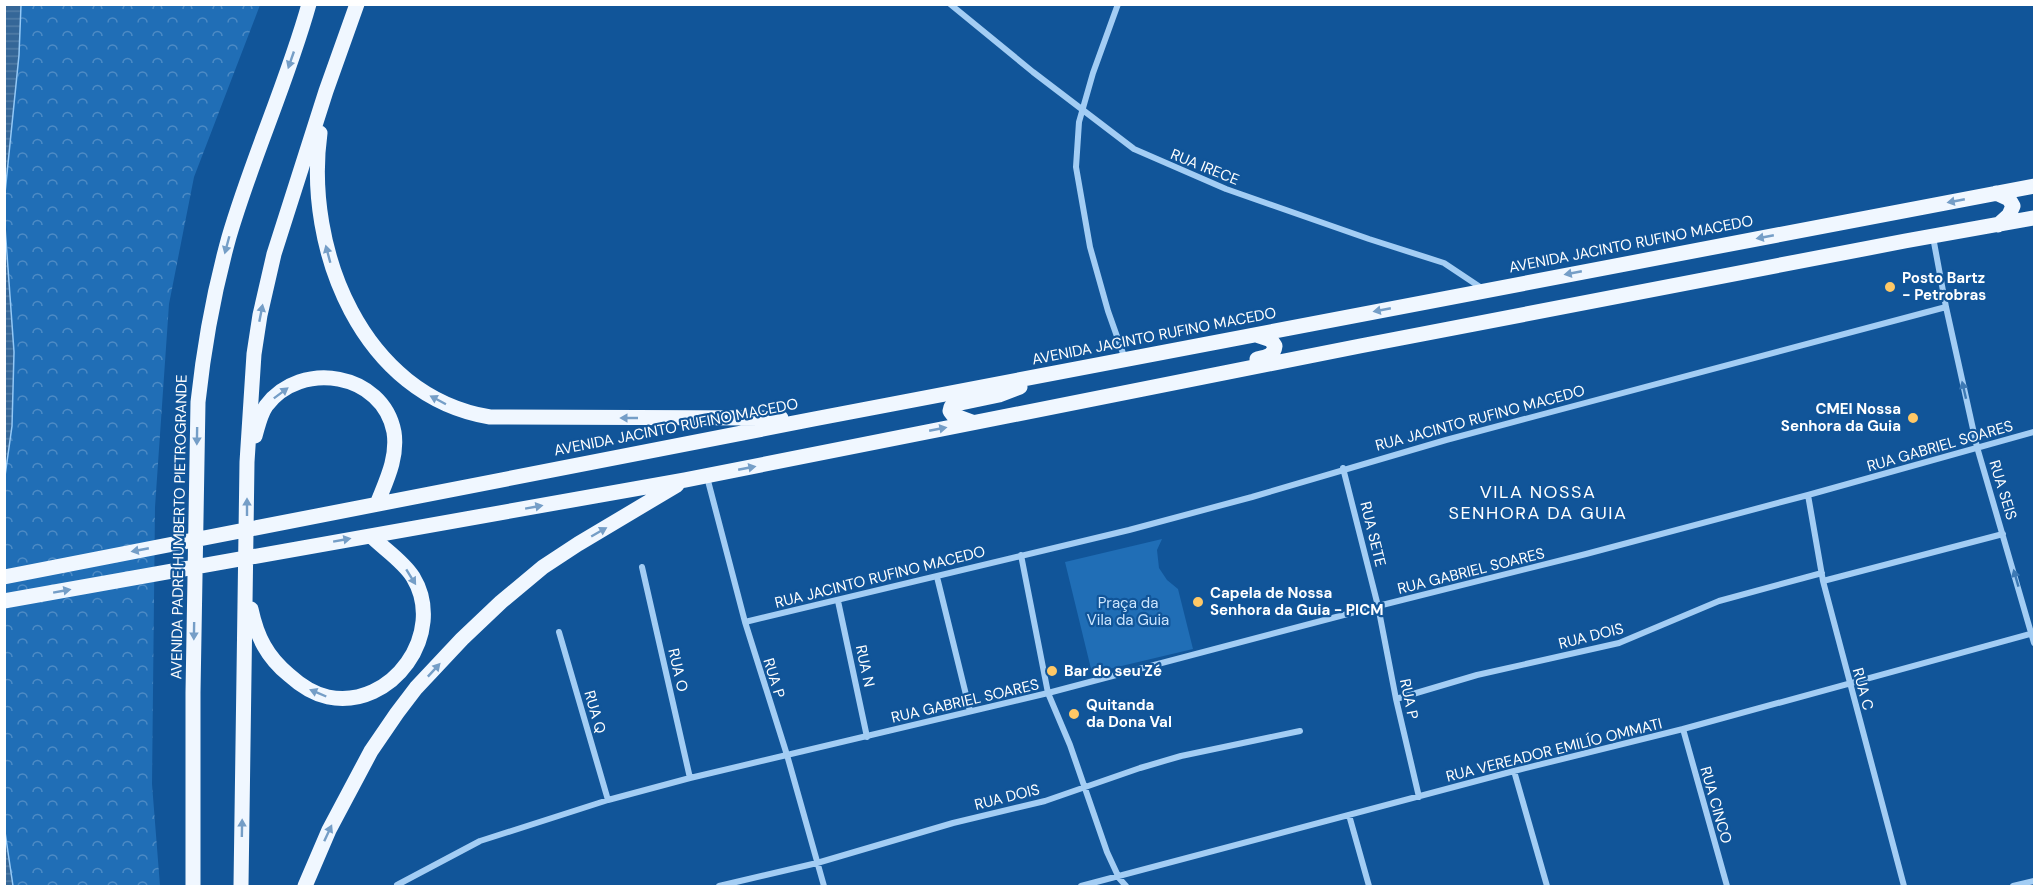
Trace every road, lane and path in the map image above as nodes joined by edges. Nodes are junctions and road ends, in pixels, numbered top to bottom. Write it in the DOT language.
graph roads {
  1 [pos="309,4"];
  2 [pos="950,4"];
  3 [pos="1118,4"];
  4 [pos="357,5"];
  5 [pos="326,91"];
  6 [pos="1082,109"];
  7 [pos="2034,186"];
  8 [pos="1996,193"];
  9 [pos="2034,218"];
  10 [pos="1998,225"];
  11 [pos="1932,237"];
  12 [pos="1485,290"];
  13 [pos="1946,307"];
  14 [pos="1256,334"];
  15 [pos="1125,359"];
  16 [pos="1053,373"];
  17 [pos="1167,384"];
  18 [pos="814,418"];
  19 [pos="973,422"];
  20 [pos="2034,432"];
  21 [pos="1977,447"];
  22 [pos="247,462"];
  23 [pos="1343,468"];
  24 [pos="707,476"];
  25 [pos="686,480"];
  26 [pos="1808,495"];
  27 [pos="377,504"];
  28 [pos="2003,534"];
  29 [pos="371,536"];
  30 [pos="1021,555"];
  31 [pos="642,567"];
  32 [pos="1822,573"];
  33 [pos="4,577"];
  34 [pos="937,577"];
  35 [pos="1823,581"];
  36 [pos="247,587"];
  37 [pos="4,601"];
  38 [pos="838,601"];
  39 [pos="1378,606"];
  40 [pos="745,622"];
  41 [pos="559,632"];
  42 [pos="2033,634"];
  43 [pos="2034,644"];
  44 [pos="1849,682"];
  45 [pos="1048,693"];
  46 [pos="1396,699"];
  47 [pos="970,711"];
  48 [pos="1683,729"];
  49 [pos="1300,731"];
  50 [pos="867,737"];
  51 [pos="787,755"];
  52 [pos="1514,771"];
  53 [pos="690,778"];
  54 [pos="1084,789"];
  55 [pos="1419,797"];
  56 [pos="608,800"];
  57 [pos="1349,815"];
  58 [pos="817,863"];
  59 [pos="1119,878"];
  60 [pos="2034,881"];
  61 [pos="397,885"];
  62 [pos="193,886"];
  63 [pos="241,886"];
  64 [pos="305,886"];
  65 [pos="719,886"];
  66 [pos="824,886"];
  67 [pos="1081,886"];
  68 [pos="1126,886"];
  69 [pos="1369,886"];
  70 [pos="1547,886"];
  71 [pos="1727,886"];
  72 [pos="1904,886"];
  73 [pos="2013,886"];
  1 -- 62 [label="main road, AVENIDA PADRE HUMBERTO PIETROGRANDE, one-way"];
  2 -- 6 [label="street, RUA IRECE"];
  3 -- 6 [label="street"];
  4 -- 5 [label="main road"];
  18 -- 5 [label="main road, one-way"];
  22 -- 5 [label="main road, one-way"];
  6 -- 12 [label="street, RUA IRECE"];
  6 -- 15 [label="street"];
  7 -- 8 [label="main road, AVENIDA JACINTO RUFINO MACEDO"];
  8 -- 10 [label="main road"];
  8 -- 12 [label="main road, AVENIDA JACINTO RUFINO MACEDO, one-way"];
  9 -- 10 [label="main road"];
  10 -- 11 [label="main road"];
  11 -- 13 [label="street, RUA SEIS"];
  11 -- 17 [label="main road"];
  12 -- 14 [label="main road, AVENIDA JACINTO RUFINO MACEDO, one-way"];
  21 -- 13 [label="street, RUA SEIS, one-way"];
  13 -- 23 [label="street, RUA JACINTO RUFINO MACEDO"];
  14 -- 15 [label="main road, AVENIDA JACINTO RUFINO MACEDO"];
  14 -- 17 [label="main road"];
  15 -- 16 [label="main road, AVENIDA JACINTO RUFINO MACEDO"];
  16 -- 18 [label="main road, AVENIDA JACINTO RUFINO MACEDO"];
  16 -- 19 [label="main road"];
  17 -- 19 [label="main road"];
  18 -- 27 [label="main road, AVENIDA JACINTO RUFINO MACEDO"];
  24 -- 19 [label="main road, one-way"];
  20 -- 21 [label="street, RUA GABRIEL SOARES"];
  21 -- 26 [label="street, RUA GABRIEL SOARES"];
  21 -- 28 [label="street, RUA SEIS"];
  22 -- 27 [label="main road, one-way"];
  36 -- 22 [label="main road, one-way"];
  23 -- 30 [label="street, RUA JACINTO RUFINO MACEDO"];
  23 -- 39 [label="street, RUA SETE"];
  24 -- 25 [label="main road"];
  24 -- 40 [label="street, RUA P"];
  29 -- 25 [label="main road, one-way"];
  64 -- 25 [label="main road, one-way"];
  26 -- 32 [label="street, RUA C"];
  26 -- 39 [label="street, RUA GABRIEL SOARES"];
  27 -- 33 [label="main road, AVENIDA JACINTO RUFINO MACEDO, one-way"];
  28 -- 35 [label="street"];
  42 -- 28 [label="street, RUA SEIS, one-way"];
  29 -- 36 [label="main road, one-way"];
  37 -- 29 [label="main road, one-way"];
  30 -- 34 [label="street, RUA JACINTO RUFINO MACEDO"];
  30 -- 45 [label="street"];
  31 -- 53 [label="street, RUA O"];
  32 -- 35 [label="street, RUA C"];
  32 -- 46 [label="street, RUA DOIS"];
  34 -- 38 [label="street, RUA JACINTO RUFINO MACEDO"];
  34 -- 47 [label="street"];
  35 -- 44 [label="street, RUA C"];
  63 -- 36 [label="main road, one-way"];
  38 -- 40 [label="street, RUA JACINTO RUFINO MACEDO"];
  38 -- 50 [label="street, RUA N"];
  39 -- 45 [label="street, RUA GABRIEL SOARES"];
  39 -- 46 [label="street, RUA P"];
  40 -- 51 [label="street, RUA P"];
  41 -- 56 [label="street, RUA Q"];
  42 -- 43 [label="street, RUA SEIS"];
  42 -- 44 [label="street, RUA VEREADOR EMILÍO OMMATI"];
  44 -- 48 [label="street, RUA VEREADOR EMILÍO OMMATI"];
  44 -- 72 [label="street, RUA C"];
  45 -- 47 [label="street, RUA GABRIEL SOARES"];
  45 -- 54 [label="street"];
  46 -- 55 [label="street, RUA P"];
  47 -- 50 [label="street, RUA GABRIEL SOARES"];
  48 -- 52 [label="street, RUA VEREADOR EMILÍO OMMATI"];
  48 -- 71 [label="street, RUA CINCO"];
  49 -- 54 [label="street, RUA DOIS"];
  50 -- 51 [label="street, RUA GABRIEL SOARES"];
  51 -- 53 [label="street, RUA GABRIEL SOARES"];
  51 -- 58 [label="street, RUA P"];
  52 -- 55 [label="street, RUA VEREADOR EMILÍO OMMATI"];
  52 -- 70 [label="street"];
  53 -- 56 [label="street, RUA GABRIEL SOARES"];
  54 -- 58 [label="street, RUA DOIS"];
  54 -- 59 [label="street"];
  55 -- 57 [label="street, RUA VEREADOR EMILÍO OMMATI"];
  56 -- 61 [label="street, RUA GABRIEL SOARES"];
  57 -- 59 [label="street, RUA VEREADOR EMILÍO OMMATI"];
  57 -- 69 [label="street"];
  58 -- 65 [label="street, RUA DOIS"];
  58 -- 66 [label="street, RUA P"];
  59 -- 67 [label="street, RUA VEREADOR EMILÍO OMMATI"];
  59 -- 68 [label="street"];
  60 -- 73 [label="street"];
}
